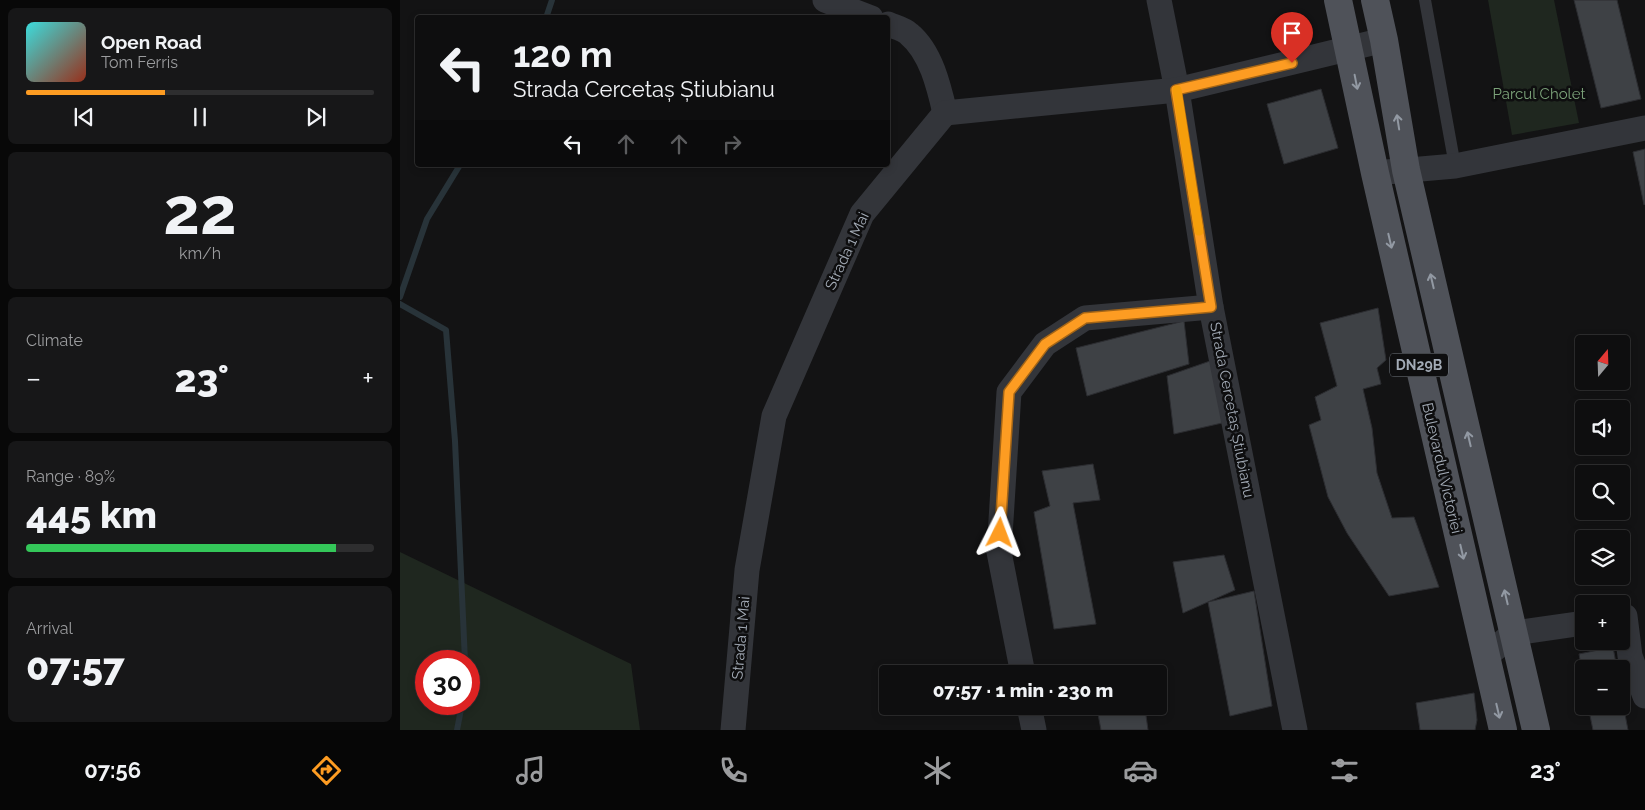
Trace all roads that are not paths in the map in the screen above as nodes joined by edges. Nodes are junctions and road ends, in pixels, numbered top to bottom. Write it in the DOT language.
graph roads {
  1 [pos="825,0"];
  2 [pos="1159,0"];
  3 [pos="1338,0"];
  4 [pos="1375,0"];
  5 [pos="1425,0"];
  6 [pos="863,15"];
  7 [pos="890,25"];
  8 [pos="1384,40"];
  9 [pos="1350,49"];
  10 [pos="1176,90"];
  11 [pos="945,113"];
  12 [pos="1645,128"];
  13 [pos="1455,166"];
  14 [pos="1406,170"];
  15 [pos="1374,173"];
  16 [pos="1211,307"];
  17 [pos="1631,615"];
  18 [pos="1575,623"];
  19 [pos="1514,633"];
  20 [pos="1637,654"];
  21 [pos="1486,656"];
  22 [pos="1021,665"];
  23 [pos="1492,682"];
  24 [pos="1645,696"];
  25 [pos="1032,715"];
  26 [pos="733,730"];
  27 [pos="1034,730"];
  28 [pos="1296,730"];
  29 [pos="1503,730"];
  30 [pos="1536,730"];
  1 -- 6 [label="street"];
  2 -- 10 [label="street, Strada Cercetaș Știubianu"];
  3 -- 9 [label="main road, Bulevardul Victoriei / DN29B"];
  4 -- 8 [label="main road, DN29B"];
  5 -- 13 [label="lane"];
  7 -- 11 [label="street"];
  8 -- 9 [label="street"];
  14 -- 8 [label="main road, DN29B, one-way"];
  9 -- 10 [label="street"];
  9 -- 15 [label="main road, Bulevardul Victoriei / DN29B, one-way"];
  10 -- 11 [label="street"];
  10 -- 16 [label="street, Strada Cercetaș Știubianu"];
  11 -- 26 [label="street, Strada 1 Mai"];
  12 -- 13 [label="street"];
  13 -- 14 [label="street"];
  14 -- 15 [label="street"];
  19 -- 14 [label="main road, DN29B, one-way"];
  15 -- 21 [label="main road, Bulevardul Victoriei / DN29B, one-way"];
  16 -- 22 [label="street"];
  16 -- 28 [label="street, Strada Cercetaș Știubianu"];
  17 -- 20 [label="street"];
  18 -- 19 [label="street"];
  19 -- 21 [label="street"];
  19 -- 23 [label="street"];
  19 -- 30 [label="main road, DN29B"];
  20 -- 24 [label="street"];
  21 -- 23 [label="main road, Bulevardul Victoriei / DN29B"];
  23 -- 29 [label="main road, Bulevardul Victoriei / DN29B, one-way"];
  25 -- 27 [label="street"];
}
